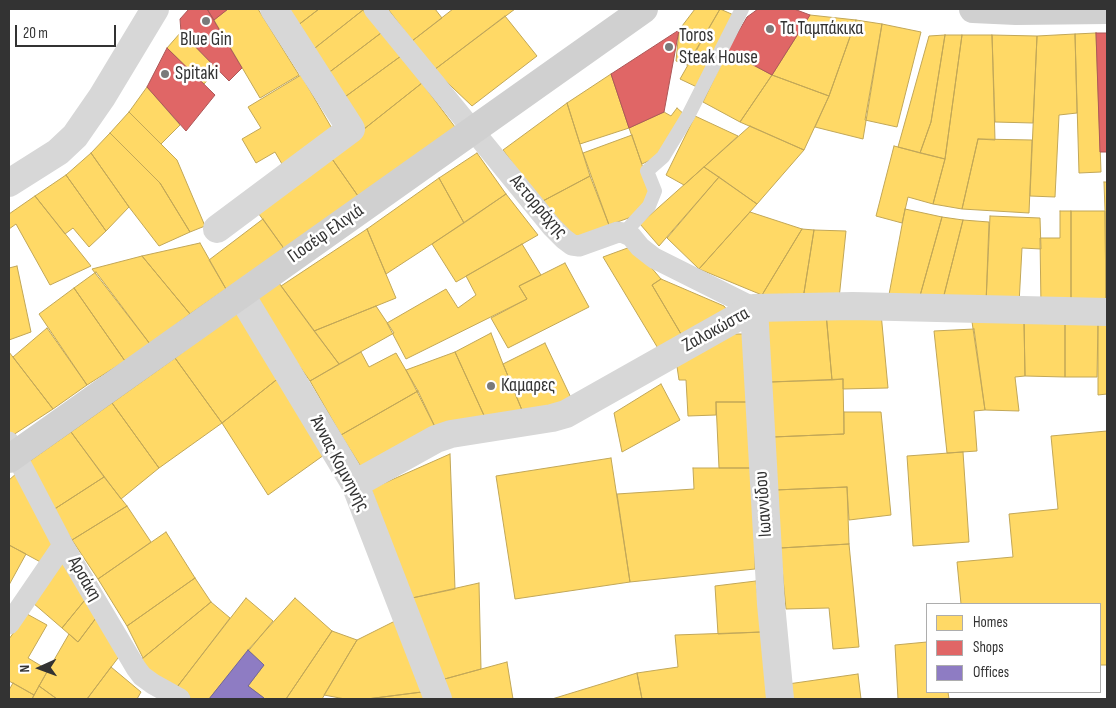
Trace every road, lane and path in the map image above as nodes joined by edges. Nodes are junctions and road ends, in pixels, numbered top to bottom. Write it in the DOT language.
graph roads {
  1 [pos="155,9"];
  2 [pos="274,9"];
  3 [pos="374,9"];
  4 [pos="644,9"];
  5 [pos="742,9"];
  6 [pos="974,9"];
  7 [pos="1107,10"];
  8 [pos="473,130"];
  9 [pos="9,183"];
  10 [pos="217,229"];
  11 [pos="624,233"];
  12 [pos="241,294"];
  13 [pos="754,308"];
  14 [pos="1107,312"];
  15 [pos="11,451"];
  16 [pos="354,484"];
  17 [pos="64,545"];
  18 [pos="9,624"];
  19 [pos="180,699"];
  20 [pos="438,699"];
  21 [pos="780,699"];
  1 -- 9 [label="street"];
  2 -- 10 [label="street"];
  3 -- 8 [label="street, Αετορράχης"];
  4 -- 8 [label="main road, Γιοσέφ Ελιγιά"];
  5 -- 11 [label="lane"];
  6 -- 7 [label="main road"];
  8 -- 11 [label="street, Αετορράχης"];
  8 -- 12 [label="main road, Γιοσέφ Ελιγιά"];
  11 -- 13 [label="street"];
  12 -- 15 [label="main road, Γιοσέφ Ελιγιά"];
  12 -- 16 [label="street, Άννας Κομνηνής"];
  13 -- 14 [label="street, Ζαλοκώστα"];
  13 -- 16 [label="street, Ζαλοκώστα"];
  13 -- 21 [label="street, Ιωαννίδου"];
  15 -- 17 [label="street, Αρσάκη"];
  16 -- 20 [label="street, Άννας Κομνηνής"];
  17 -- 18 [label="street"];
  17 -- 19 [label="street, Αρσάκη"];
}
